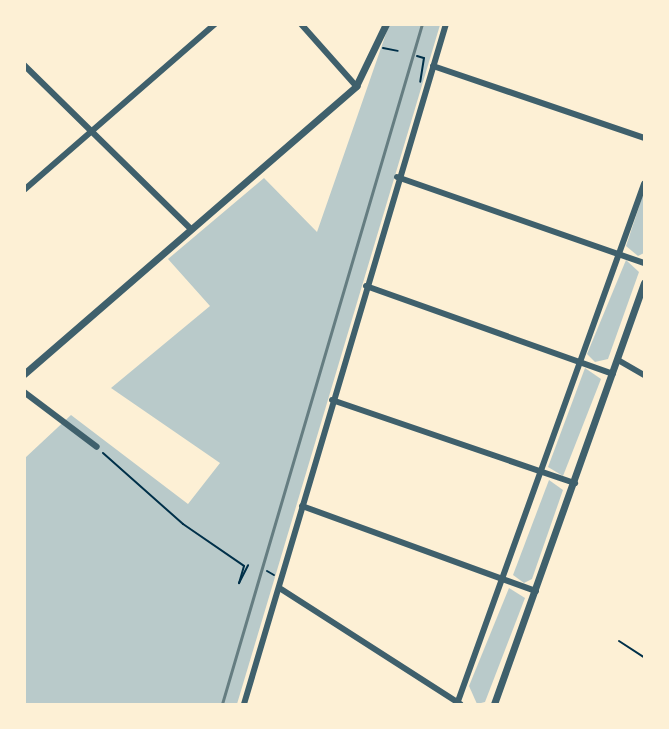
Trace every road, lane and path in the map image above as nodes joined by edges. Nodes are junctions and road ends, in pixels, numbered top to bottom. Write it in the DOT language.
graph roads {
  1 [pos="215,24"];
  2 [pos="302,24"];
  3 [pos="386,24"];
  4 [pos="446,24"];
  5 [pos="378,47"];
  6 [pos="398,51"];
  7 [pos="417,56"];
  8 [pos="24,65"];
  9 [pos="433,66"];
  10 [pos="428,84"];
  11 [pos="356,86"];
  12 [pos="93,130"];
  13 [pos="645,138"];
  14 [pos="397,177"];
  15 [pos="645,184"];
  16 [pos="24,190"];
  17 [pos="191,229"];
  18 [pos="620,253"];
  19 [pos="645,263"];
  20 [pos="645,283"];
  21 [pos="366,286"];
  22 [pos="618,360"];
  23 [pos="581,362"];
  24 [pos="24,374"];
  25 [pos="613,374"];
  26 [pos="645,375"];
  27 [pos="24,392"];
  28 [pos="332,400"];
  29 [pos="97,447"];
  30 [pos="541,472"];
  31 [pos="575,484"];
  32 [pos="302,506"];
  33 [pos="248,565"];
  34 [pos="506,580"];
  35 [pos="281,589"];
  36 [pos="537,591"];
  37 [pos="619,640"];
  38 [pos="645,657"];
  39 [pos="458,704"];
  40 [pos="244,705"];
  41 [pos="494,705"];
  1 -- 12 [label="street"];
  2 -- 11 [label="street"];
  3 -- 5 [label="street"];
  4 -- 9 [label="street"];
  5 -- 6 [label="path"];
  5 -- 11 [label="street"];
  7 -- 10 [label="path"];
  8 -- 12 [label="street"];
  9 -- 10 [label="street"];
  9 -- 13 [label="street"];
  10 -- 14 [label="street"];
  11 -- 17 [label="street"];
  12 -- 16 [label="street"];
  12 -- 17 [label="street"];
  14 -- 18 [label="street"];
  14 -- 21 [label="street"];
  15 -- 18 [label="street"];
  17 -- 24 [label="street"];
  18 -- 19 [label="street"];
  18 -- 23 [label="street"];
  20 -- 22 [label="street"];
  21 -- 23 [label="street"];
  21 -- 28 [label="street"];
  22 -- 25 [label="street"];
  22 -- 26 [label="street"];
  23 -- 25 [label="street"];
  23 -- 30 [label="street"];
  25 -- 31 [label="street"];
  27 -- 29 [label="street"];
  28 -- 30 [label="street"];
  28 -- 32 [label="street"];
  29 -- 33 [label="path"];
  30 -- 31 [label="street"];
  30 -- 34 [label="street"];
  31 -- 36 [label="street"];
  32 -- 34 [label="street"];
  32 -- 35 [label="street"];
  34 -- 36 [label="street"];
  34 -- 39 [label="street"];
  35 -- 39 [label="street"];
  35 -- 40 [label="street"];
  36 -- 41 [label="street"];
  37 -- 38 [label="path"];
}
